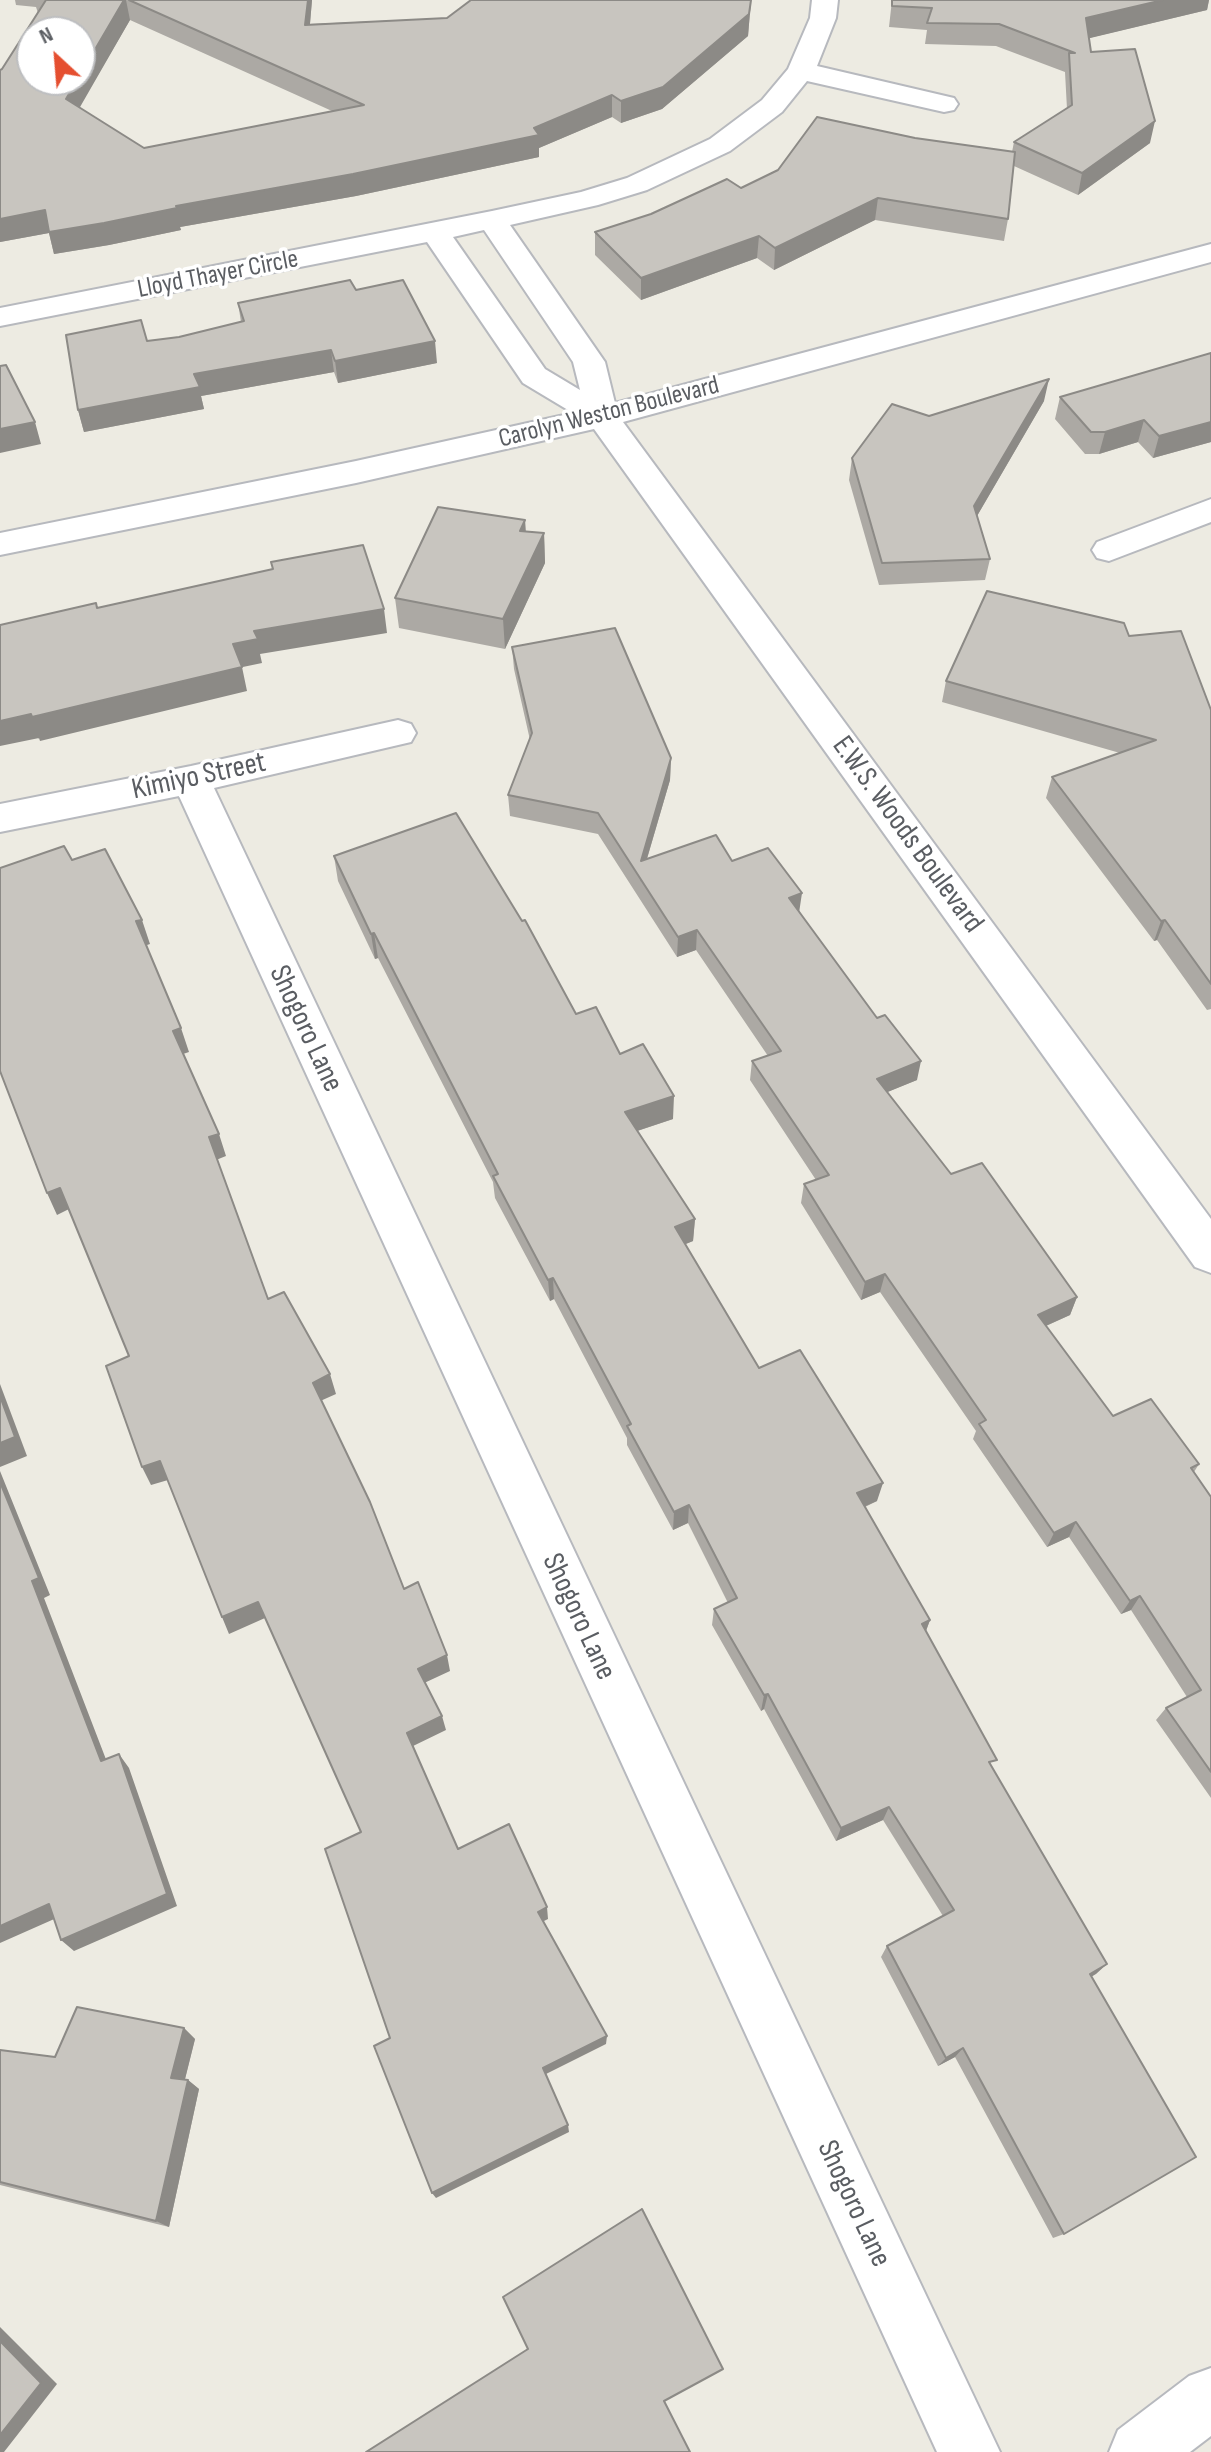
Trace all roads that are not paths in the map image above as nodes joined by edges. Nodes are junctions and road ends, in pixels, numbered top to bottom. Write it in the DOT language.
graph roads {
  1 [pos="825,0"];
  2 [pos="801,71"];
  3 [pos="944,104"];
  4 [pos="492,220"];
  5 [pos="435,232"];
  6 [pos="1211,253"];
  7 [pos="0,317"];
  8 [pos="602,417"];
  9 [pos="1211,510"];
  10 [pos="0,544"];
  11 [pos="1109,550"];
  12 [pos="398,733"];
  13 [pos="191,780"];
  14 [pos="0,818"];
  15 [pos="1211,1254"];
  16 [pos="1211,2398"];
  17 [pos="969,2452"];
  18 [pos="1140,2452"];
  1 -- 2 [label="street, Lloyd Thayer Circle"];
  2 -- 3 [label="street"];
  2 -- 4 [label="street, Lloyd Thayer Circle"];
  4 -- 5 [label="street, Lloyd Thayer Circle"];
  4 -- 8 [label="street"];
  5 -- 7 [label="street, Lloyd Thayer Circle"];
  5 -- 8 [label="street"];
  6 -- 8 [label="street, Carolyn Weston Boulevard"];
  8 -- 10 [label="street, Carolyn Weston Boulevard"];
  8 -- 15 [label="street, E.W.S. Woods Boulevard"];
  9 -- 11 [label="street"];
  12 -- 13 [label="street, Kimiyo Street"];
  13 -- 14 [label="street, Kimiyo Street"];
  13 -- 17 [label="street, Shogoro Lane"];
  16 -- 18 [label="street"];
}
